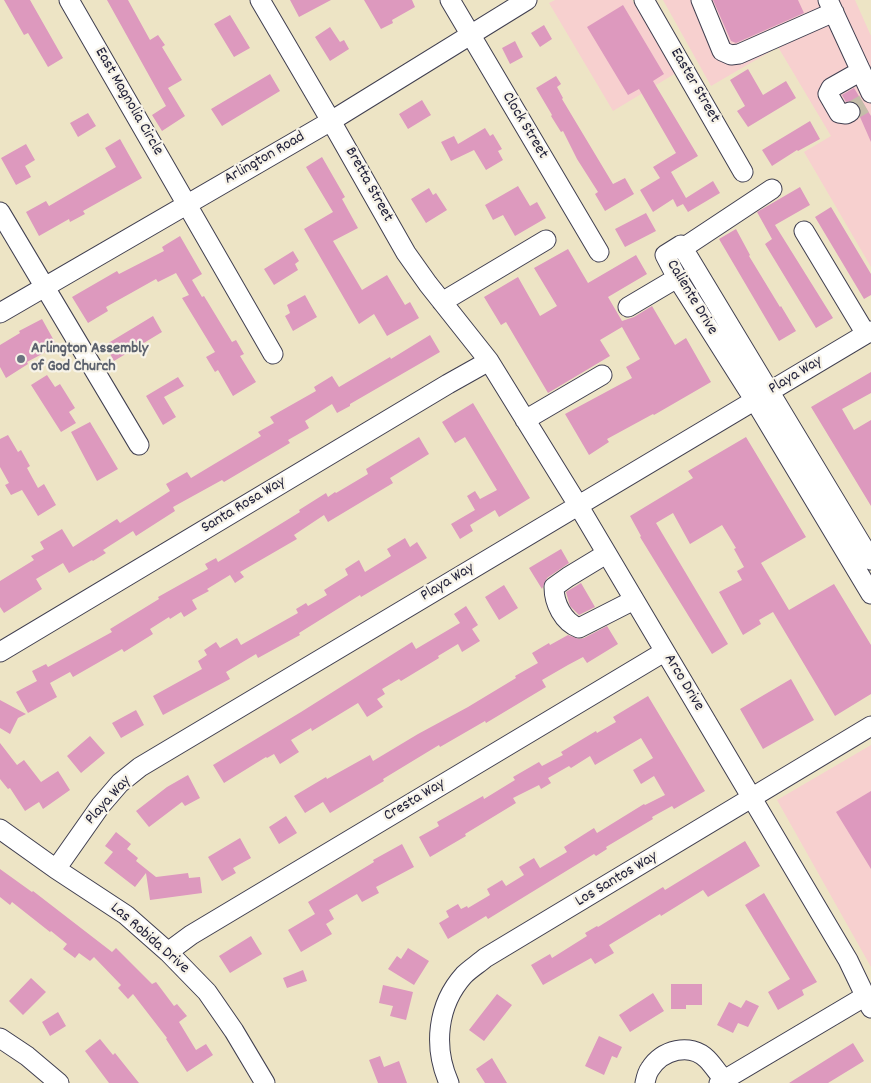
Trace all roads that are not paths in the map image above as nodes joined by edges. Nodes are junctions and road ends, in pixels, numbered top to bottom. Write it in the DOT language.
graph roads {
  1 [pos="69,0"];
  2 [pos="260,0"];
  3 [pos="450,0"];
  4 [pos="528,0"];
  5 [pos="644,0"];
  6 [pos="701,0"];
  7 [pos="831,6"];
  8 [pos="470,35"];
  9 [pos="865,91"];
  10 [pos="331,121"];
  11 [pos="744,172"];
  12 [pos="772,189"];
  13 [pos="187,203"];
  14 [pos="0,212"];
  15 [pos="804,231"];
  16 [pos="546,240"];
  17 [pos="683,248"];
  18 [pos="599,252"];
  19 [pos="677,278"];
  20 [pos="45,286"];
  21 [pos="442,302"];
  22 [pos="628,307"];
  23 [pos="0,313"];
  24 [pos="868,332"];
  25 [pos="273,354"];
  26 [pos="489,361"];
  27 [pos="602,375"];
  28 [pos="763,396"];
  29 [pos="525,420"];
  30 [pos="139,445"];
  31 [pos="578,506"];
  32 [pos="606,554"];
  33 [pos="871,560"];
  34 [pos="870,588"];
  35 [pos="634,600"];
  36 [pos="0,652"];
  37 [pos="664,652"];
  38 [pos="870,728"];
  39 [pos="752,799"];
  40 [pos="0,829"];
  41 [pos="56,869"];
  42 [pos="168,952"];
  43 [pos="869,1000"];
  44 [pos="0,1038"];
  45 [pos="721,1082"];
  46 [pos="59,1083"];
  47 [pos="265,1083"];
  48 [pos="449,1083"];
  49 [pos="644,1083"];
  1 -- 13 [label="street, East Magnolia Circle"];
  2 -- 10 [label="street, Bretta Street"];
  3 -- 8 [label="street, Clock Street"];
  4 -- 8 [label="street, Arlington Road"];
  5 -- 11 [label="street, Easter Street"];
  6 -- 7 [label="street"];
  7 -- 9 [label="street"];
  8 -- 10 [label="street, Arlington Road"];
  8 -- 18 [label="street, Clock Street"];
  10 -- 13 [label="street, Arlington Road"];
  10 -- 21 [label="street, Bretta Street"];
  12 -- 17 [label="street"];
  13 -- 20 [label="street, Arlington Road"];
  13 -- 25 [label="street, East Magnolia Circle"];
  14 -- 20 [label="street"];
  15 -- 24 [label="street"];
  16 -- 21 [label="street"];
  17 -- 19 [label="street, Caliente Drive"];
  17 -- 28 [label="street, Caliente Drive"];
  19 -- 22 [label="street"];
  19 -- 28 [label="street, Caliente Drive"];
  20 -- 23 [label="street, Arlington Road"];
  20 -- 30 [label="street"];
  21 -- 26 [label="street, Bretta Street"];
  24 -- 28 [label="street, Playa Way"];
  26 -- 29 [label="street, Arco Drive"];
  26 -- 36 [label="street, Santa Rosa Way"];
  27 -- 29 [label="street"];
  28 -- 31 [label="street, Playa Way"];
  28 -- 33 [label="street, Caliente Drive"];
  28 -- 34 [label="street, Caliente Drive"];
  29 -- 31 [label="street, Arco Drive"];
  31 -- 32 [label="street, Arco Drive"];
  31 -- 41 [label="street, Playa Way"];
  32 -- 35 [label="street, Arco Drive"];
  32 -- 35 [label="street"];
  35 -- 37 [label="street, Arco Drive"];
  37 -- 39 [label="street, Arco Drive"];
  37 -- 42 [label="street, Cresta Way"];
  38 -- 39 [label="street, Los Santos Way"];
  39 -- 43 [label="street, Arco Drive"];
  39 -- 48 [label="street, Los Santos Way"];
  40 -- 41 [label="street, Las Robida Drive"];
  41 -- 42 [label="street, Las Robida Drive"];
  42 -- 47 [label="street, Las Robida Drive"];
  43 -- 45 [label="street"];
  44 -- 46 [label="street"];
  45 -- 49 [label="street"];
}
